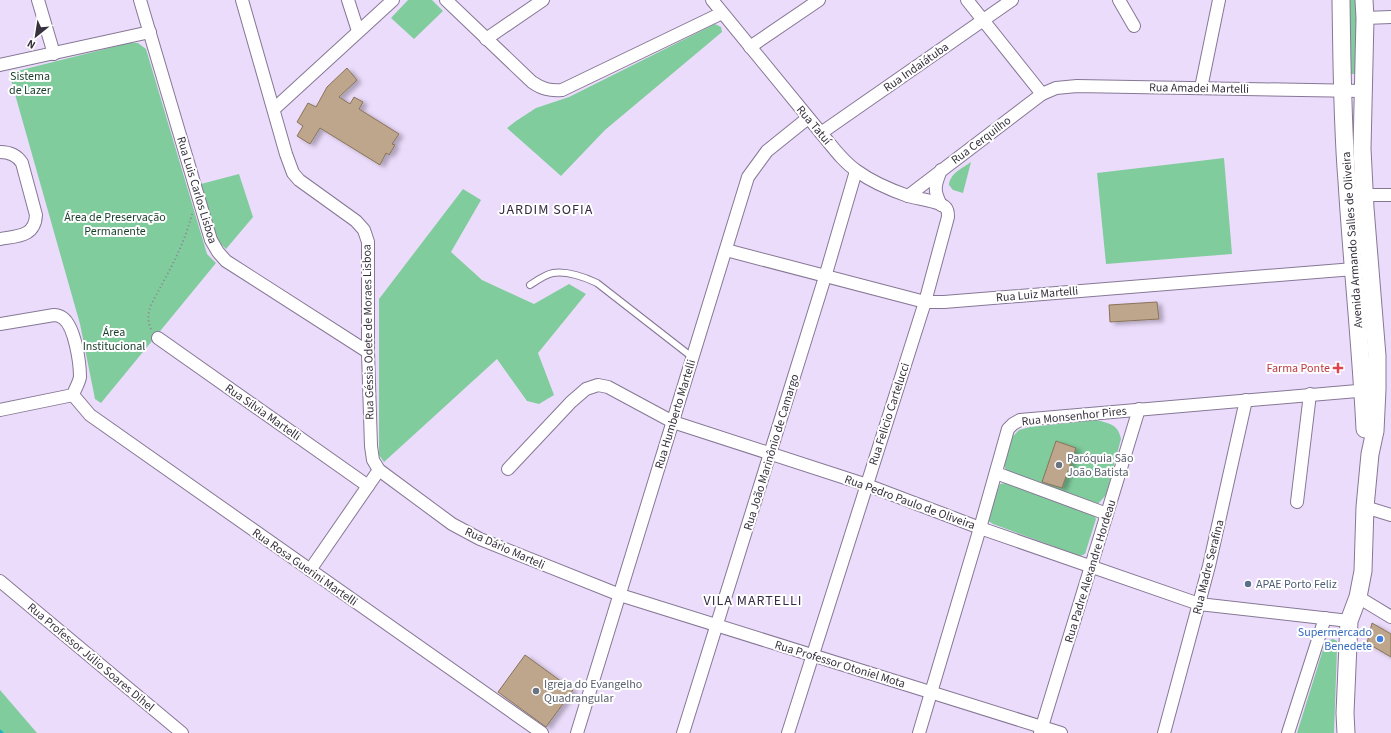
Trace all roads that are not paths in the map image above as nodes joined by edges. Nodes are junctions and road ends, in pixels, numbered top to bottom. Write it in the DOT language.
graph roads {
  1 [pos="38,0"];
  2 [pos="140,0"];
  3 [pos="242,0"];
  4 [pos="348,0"];
  5 [pos="393,0"];
  6 [pos="446,0"];
  7 [pos="542,0"];
  8 [pos="712,0"];
  9 [pos="819,0"];
  10 [pos="967,0"];
  11 [pos="1012,0"];
  12 [pos="1119,0"];
  13 [pos="1219,0"];
  14 [pos="1341,0"];
  15 [pos="1364,0"];
  16 [pos="722,13"];
  17 [pos="1391,17"];
  18 [pos="1365,18"];
  19 [pos="983,20"];
  20 [pos="1134,26"];
  21 [pos="358,31"];
  22 [pos="150,32"];
  23 [pos="486,39"];
  24 [pos="750,47"];
  25 [pos="54,54"];
  26 [pos="0,65"];
  27 [pos="1056,88"];
  28 [pos="1201,88"];
  29 [pos="1343,90"];
  30 [pos="1363,91"];
  31 [pos="1042,94"];
  32 [pos="274,109"];
  33 [pos="808,118"];
  34 [pos="821,133"];
  35 [pos="0,152"];
  36 [pos="942,170"];
  37 [pos="856,171"];
  38 [pos="1365,195"];
  39 [pos="1391,195"];
  40 [pos="908,196"];
  41 [pos="944,206"];
  42 [pos="0,239"];
  43 [pos="726,250"];
  44 [pos="1354,269"];
  45 [pos="825,277"];
  46 [pos="530,285"];
  47 [pos="925,302"];
  48 [pos="0,324"];
  49 [pos="158,338"];
  50 [pos="368,352"];
  51 [pos="692,357"];
  52 [pos="1370,390"];
  53 [pos="1310,394"];
  54 [pos="73,395"];
  55 [pos="1246,400"];
  56 [pos="1139,409"];
  57 [pos="0,410"];
  58 [pos="673,422"];
  59 [pos="770,453"];
  60 [pos="508,469"];
  61 [pos="379,470"];
  62 [pos="996,473"];
  63 [pos="867,485"];
  64 [pos="368,486"];
  65 [pos="1297,502"];
  66 [pos="1365,507"];
  67 [pos="1107,514"];
  68 [pos="1391,515"];
  69 [pos="980,528"];
  70 [pos="1091,567"];
  71 [pos="310,570"];
  72 [pos="0,581"];
  73 [pos="620,595"];
  74 [pos="1358,598"];
  75 [pos="1199,604"];
  76 [pos="1391,617"];
  77 [pos="1325,618"];
  78 [pos="1349,621"];
  79 [pos="717,625"];
  80 [pos="812,656"];
  81 [pos="931,692"];
  82 [pos="1041,730"];
  83 [pos="182,733"];
  84 [pos="542,733"];
  85 [pos="577,733"];
  86 [pos="684,733"];
  87 [pos="788,733"];
  88 [pos="919,733"];
  89 [pos="1061,733"];
  90 [pos="1164,733"];
  91 [pos="1288,733"];
  92 [pos="1346,733"];
  1 -- 25 [label="street"];
  2 -- 22 [label="street, Rua Luis Carlos Lisboa"];
  3 -- 32 [label="street, Rua Géssia Odete de Moraes Lisboa"];
  4 -- 21 [label="street"];
  5 -- 21 [label="street"];
  6 -- 23 [label="street"];
  7 -- 23 [label="street"];
  8 -- 16 [label="street, Rua Tatuí"];
  9 -- 24 [label="street"];
  10 -- 19 [label="street"];
  11 -- 19 [label="street, Rua Indaiátuba"];
  12 -- 20 [label="street"];
  13 -- 28 [label="street"];
  14 -- 29 [label="main road, Avenida Armando Salles de Oliveira"];
  15 -- 18 [label="main road, Avenida Armando Salles de Oliveira"];
  16 -- 23 [label="street"];
  16 -- 24 [label="street, Rua Tatuí"];
  17 -- 18 [label="street"];
  18 -- 30 [label="main road, Avenida Armando Salles de Oliveira"];
  19 -- 31 [label="street"];
  19 -- 34 [label="street, Rua Indaiátuba"];
  21 -- 32 [label="street"];
  22 -- 25 [label="street"];
  22 -- 50 [label="street, Rua Luis Carlos Lisboa"];
  24 -- 33 [label="street, Rua Tatuí"];
  25 -- 26 [label="street"];
  27 -- 28 [label="street, Rua Amadei Martelli"];
  27 -- 31 [label="street, Rua Cerquilho"];
  28 -- 29 [label="street, Rua Amadei Martelli"];
  29 -- 30 [label="street"];
  29 -- 44 [label="main road, Avenida Armando Salles de Oliveira"];
  30 -- 38 [label="main road, Avenida Armando Salles de Oliveira"];
  31 -- 36 [label="street, Rua Cerquilho"];
  32 -- 50 [label="street, Rua Géssia Odete de Moraes Lisboa"];
  33 -- 34 [label="street, Rua Tatuí"];
  33 -- 43 [label="street, Rua Humberto Martelli"];
  34 -- 37 [label="street, Rua Tatuí"];
  35 -- 42 [label="street"];
  36 -- 40 [label="street, Rua Cerquilho"];
  36 -- 41 [label="street"];
  37 -- 40 [label="street, Rua Tatuí"];
  37 -- 45 [label="street, Rua João Marinônio de Camargo"];
  38 -- 39 [label="street"];
  38 -- 52 [label="main road, Avenida Armando Salles de Oliveira"];
  40 -- 41 [label="street, Rua Tatuí"];
  41 -- 47 [label="street, Rua Felicio Cartelucci"];
  43 -- 45 [label="street, Rua Luiz Martelli"];
  43 -- 51 [label="street, Rua Humberto Martelli"];
  44 -- 47 [label="street, Rua Luiz Martelli"];
  44 -- 52 [label="main road, Avenida Armando Salles de Oliveira"];
  45 -- 47 [label="street, Rua Luiz Martelli"];
  45 -- 59 [label="street, Rua João Marinônio de Camargo"];
  46 -- 51 [label="lane"];
  47 -- 63 [label="street, Rua Felicio Cartelucci"];
  48 -- 54 [label="street"];
  49 -- 64 [label="street, Rua Silvia Martelli"];
  50 -- 61 [label="street, Rua Géssia Odete de Moraes Lisboa"];
  51 -- 58 [label="street, Rua Humberto Martelli"];
  52 -- 53 [label="street, Rua Monsenhor Pires"];
  52 -- 66 [label="main road, Avenida Armando Salles de Oliveira"];
  53 -- 55 [label="street, Rua Monsenhor Pires"];
  53 -- 65 [label="street"];
  54 -- 57 [label="street"];
  54 -- 71 [label="street, Rua Rosa Guerini Martelli"];
  55 -- 56 [label="street, Rua Monsenhor Pires"];
  55 -- 75 [label="street, Rua Madre Serafina"];
  56 -- 62 [label="street, Rua Monsenhor Pires"];
  56 -- 67 [label="street, Rua Padre Alexandre Hordeau"];
  58 -- 59 [label="street, Rua Pedro Paulo de Oliveira"];
  58 -- 60 [label="street, Rua Pedro Paulo de Oliveira"];
  58 -- 73 [label="street, Rua Humberto Martelli"];
  59 -- 63 [label="street, Rua Pedro Paulo de Oliveira"];
  59 -- 79 [label="street, Rua João Marinônio de Camargo"];
  61 -- 64 [label="street"];
  61 -- 73 [label="street, Rua Dário Marteli"];
  62 -- 67 [label="street"];
  62 -- 69 [label="street, Rua Monsenhor Pires"];
  63 -- 69 [label="street, Rua Pedro Paulo de Oliveira"];
  63 -- 80 [label="street, Rua Felicio Cartelucci"];
  64 -- 71 [label="street"];
  66 -- 68 [label="street"];
  66 -- 74 [label="main road, Avenida Armando Salles de Oliveira"];
  67 -- 70 [label="street, Rua Padre Alexandre Hordeau"];
  69 -- 70 [label="street, Rua Pedro Paulo de Oliveira"];
  69 -- 81 [label="street, Rua Monsenhor Pires"];
  70 -- 75 [label="street, Rua Pedro Paulo de Oliveira"];
  70 -- 82 [label="street, Rua Padre Alexandre Hordeau"];
  71 -- 84 [label="street, Rua Rosa Guerini Martelli"];
  72 -- 83 [label="street, Rua Professor Júlio Soares Dihel"];
  73 -- 79 [label="street, Rua Professor Otoniel Mota"];
  73 -- 85 [label="street, Rua Humberto Martelli"];
  74 -- 76 [label="street"];
  74 -- 78 [label="main road, Avenida Armando Salles de Oliveira"];
  75 -- 77 [label="street, Rua Pedro Paulo de Oliveira"];
  75 -- 90 [label="street, Rua Madre Serafina"];
  77 -- 78 [label="street, Rua Pedro Paulo de Oliveira"];
  77 -- 91 [label="street"];
  78 -- 92 [label="main road, Avenida Armando Salles de Oliveira"];
  79 -- 80 [label="street, Rua Professor Otoniel Mota"];
  79 -- 86 [label="street, Rua João Marinônio de Camargo"];
  80 -- 81 [label="street, Rua Professor Otoniel Mota"];
  80 -- 87 [label="street, Rua Felicio Cartelucci"];
  81 -- 82 [label="street, Rua Professor Otoniel Mota"];
  81 -- 88 [label="street, Rua Monsenhor Pires"];
  82 -- 89 [label="street, Rua Professor Otoniel Mota"];
}
